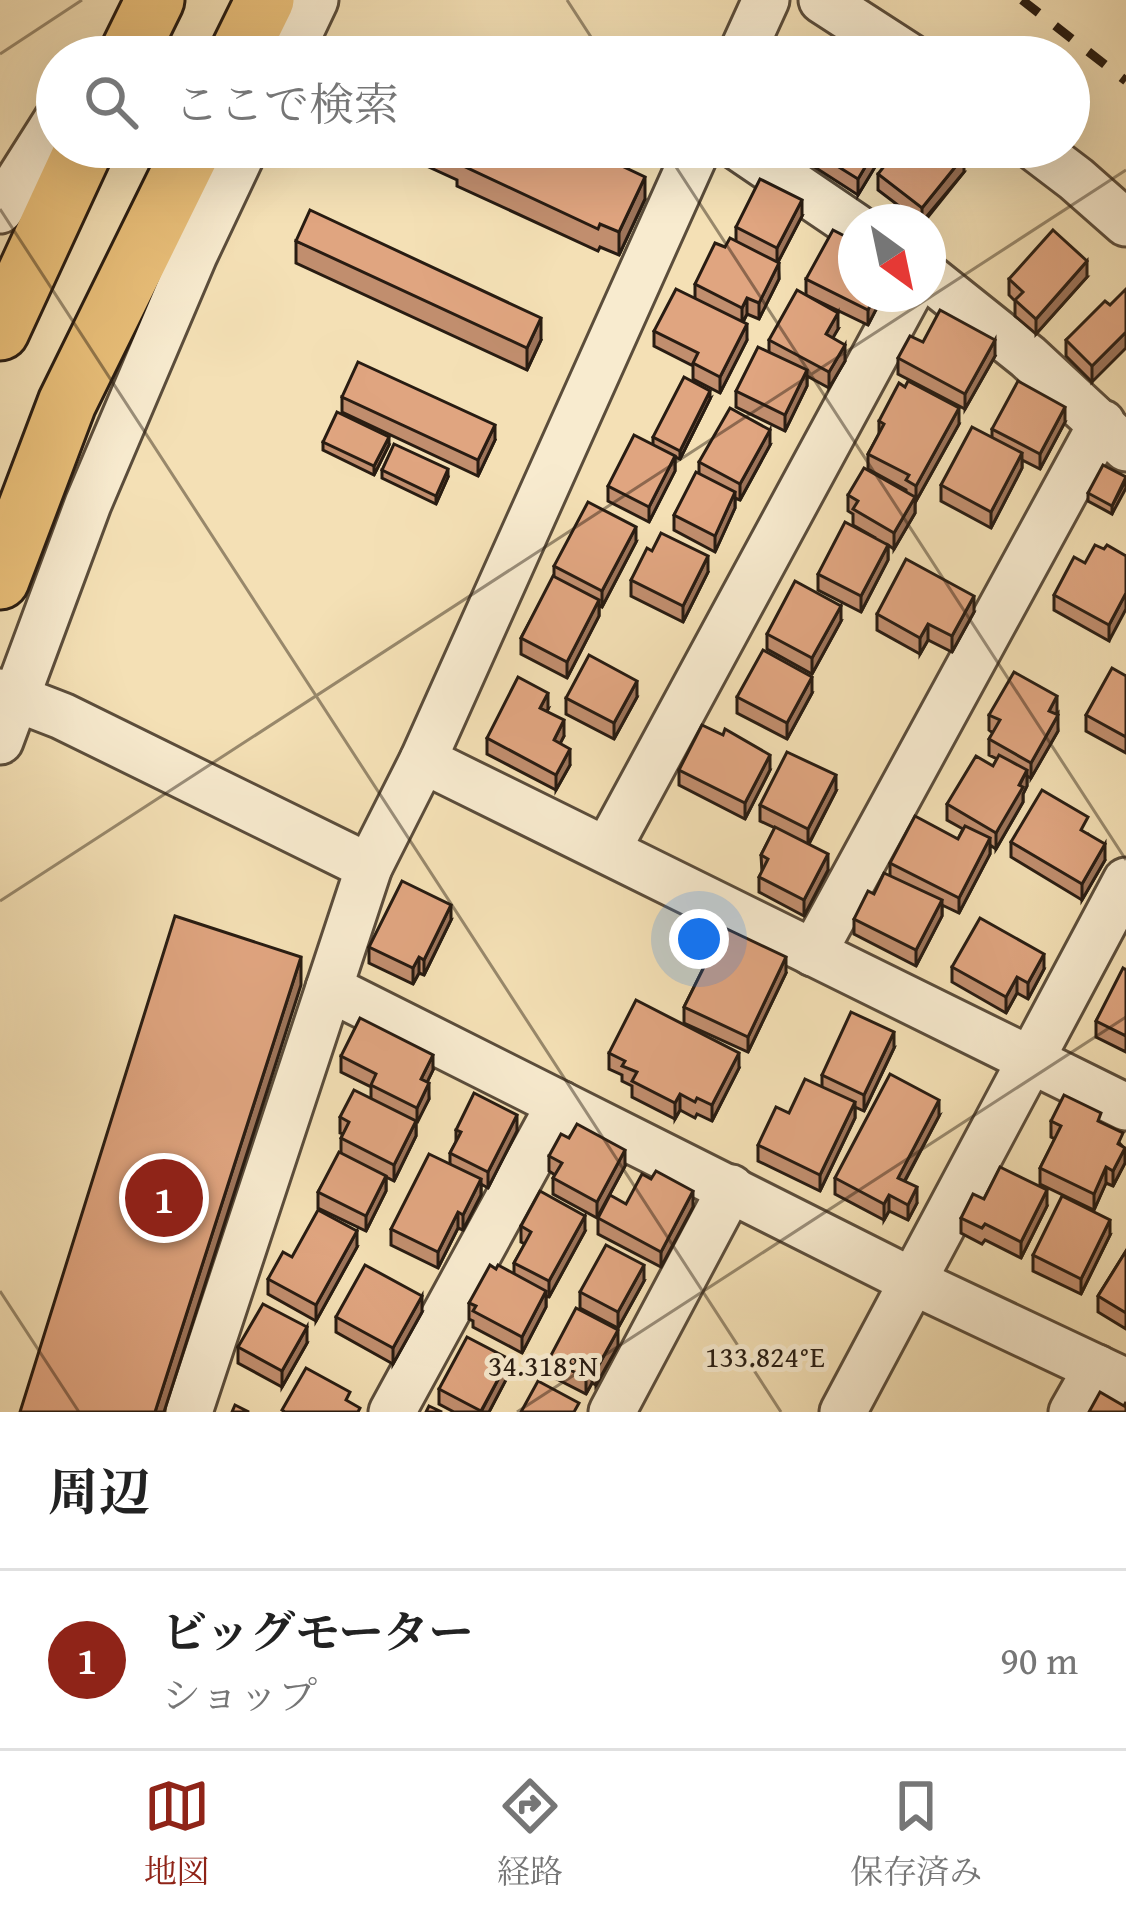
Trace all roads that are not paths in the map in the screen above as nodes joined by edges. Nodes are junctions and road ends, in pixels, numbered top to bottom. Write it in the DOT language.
graph roads {
  1 [pos="137,0"];
  2 [pos="155,0"];
  3 [pos="265,0"];
  4 [pos="315,0"];
  5 [pos="766,0"];
  6 [pos="822,0"];
  7 [pos="113,36"];
  8 [pos="138,36"];
  9 [pos="247,36"];
  10 [pos="298,36"];
  11 [pos="750,36"];
  12 [pos="878,36"];
  13 [pos="36,151"];
  14 [pos="75,168"];
  15 [pos="183,168"];
  16 [pos="235,168"];
  17 [pos="689,168"];
  18 [pos="769,168"];
  19 [pos="1062,168"];
  20 [pos="0,210"];
  21 [pos="838,215"];
  22 [pos="1126,223"];
  23 [pos="946,292"];
  24 [pos="898,312"];
  25 [pos="0,331"];
  26 [pos="1114,436"];
  27 [pos="0,580"];
  28 [pos="8,695"];
  29 [pos="0,741"];
  30 [pos="423,760"];
  31 [pos="607,850"];
  32 [pos="369,867"];
  33 [pos="1126,881"];
  34 [pos="813,953"];
  35 [pos="329,988"];
  36 [pos="1031,1060"];
  37 [pos="560,1104"];
  38 [pos="1126,1107"];
  39 [pos="731,1188"];
  40 [pos="914,1282"];
  41 [pos="1112,1375"];
  42 [pos="189,1412"];
  43 [pos="392,1412"];
  44 [pos="611,1412"];
  45 [pos="843,1412"];
  46 [pos="1072,1412"];
  1 -- 7 [label="street"];
  2 -- 8 [label="main road"];
  3 -- 9 [label="main road"];
  4 -- 10 [label="street"];
  5 -- 11 [label="street"];
  6 -- 12 [label="street"];
  13 -- 20 [label="street"];
  14 -- 25 [label="main road"];
  15 -- 27 [label="main road"];
  16 -- 28 [label="street"];
  17 -- 30 [label="street"];
  18 -- 21 [label="street"];
  19 -- 22 [label="street"];
  23 -- 26 [label="street"];
  24 -- 31 [label="street"];
  26 -- 34 [label="street"];
  28 -- 29 [label="street"];
  28 -- 32 [label="street"];
  30 -- 31 [label="street"];
  30 -- 32 [label="street"];
  31 -- 34 [label="street"];
  32 -- 35 [label="street"];
  33 -- 36 [label="street"];
  34 -- 36 [label="street"];
  35 -- 37 [label="street"];
  35 -- 42 [label="street"];
  36 -- 38 [label="street"];
  36 -- 40 [label="street"];
  37 -- 39 [label="street"];
  37 -- 43 [label="street"];
  39 -- 40 [label="street"];
  39 -- 44 [label="street"];
  40 -- 41 [label="street"];
  40 -- 45 [label="street"];
  41 -- 46 [label="street"];
}
